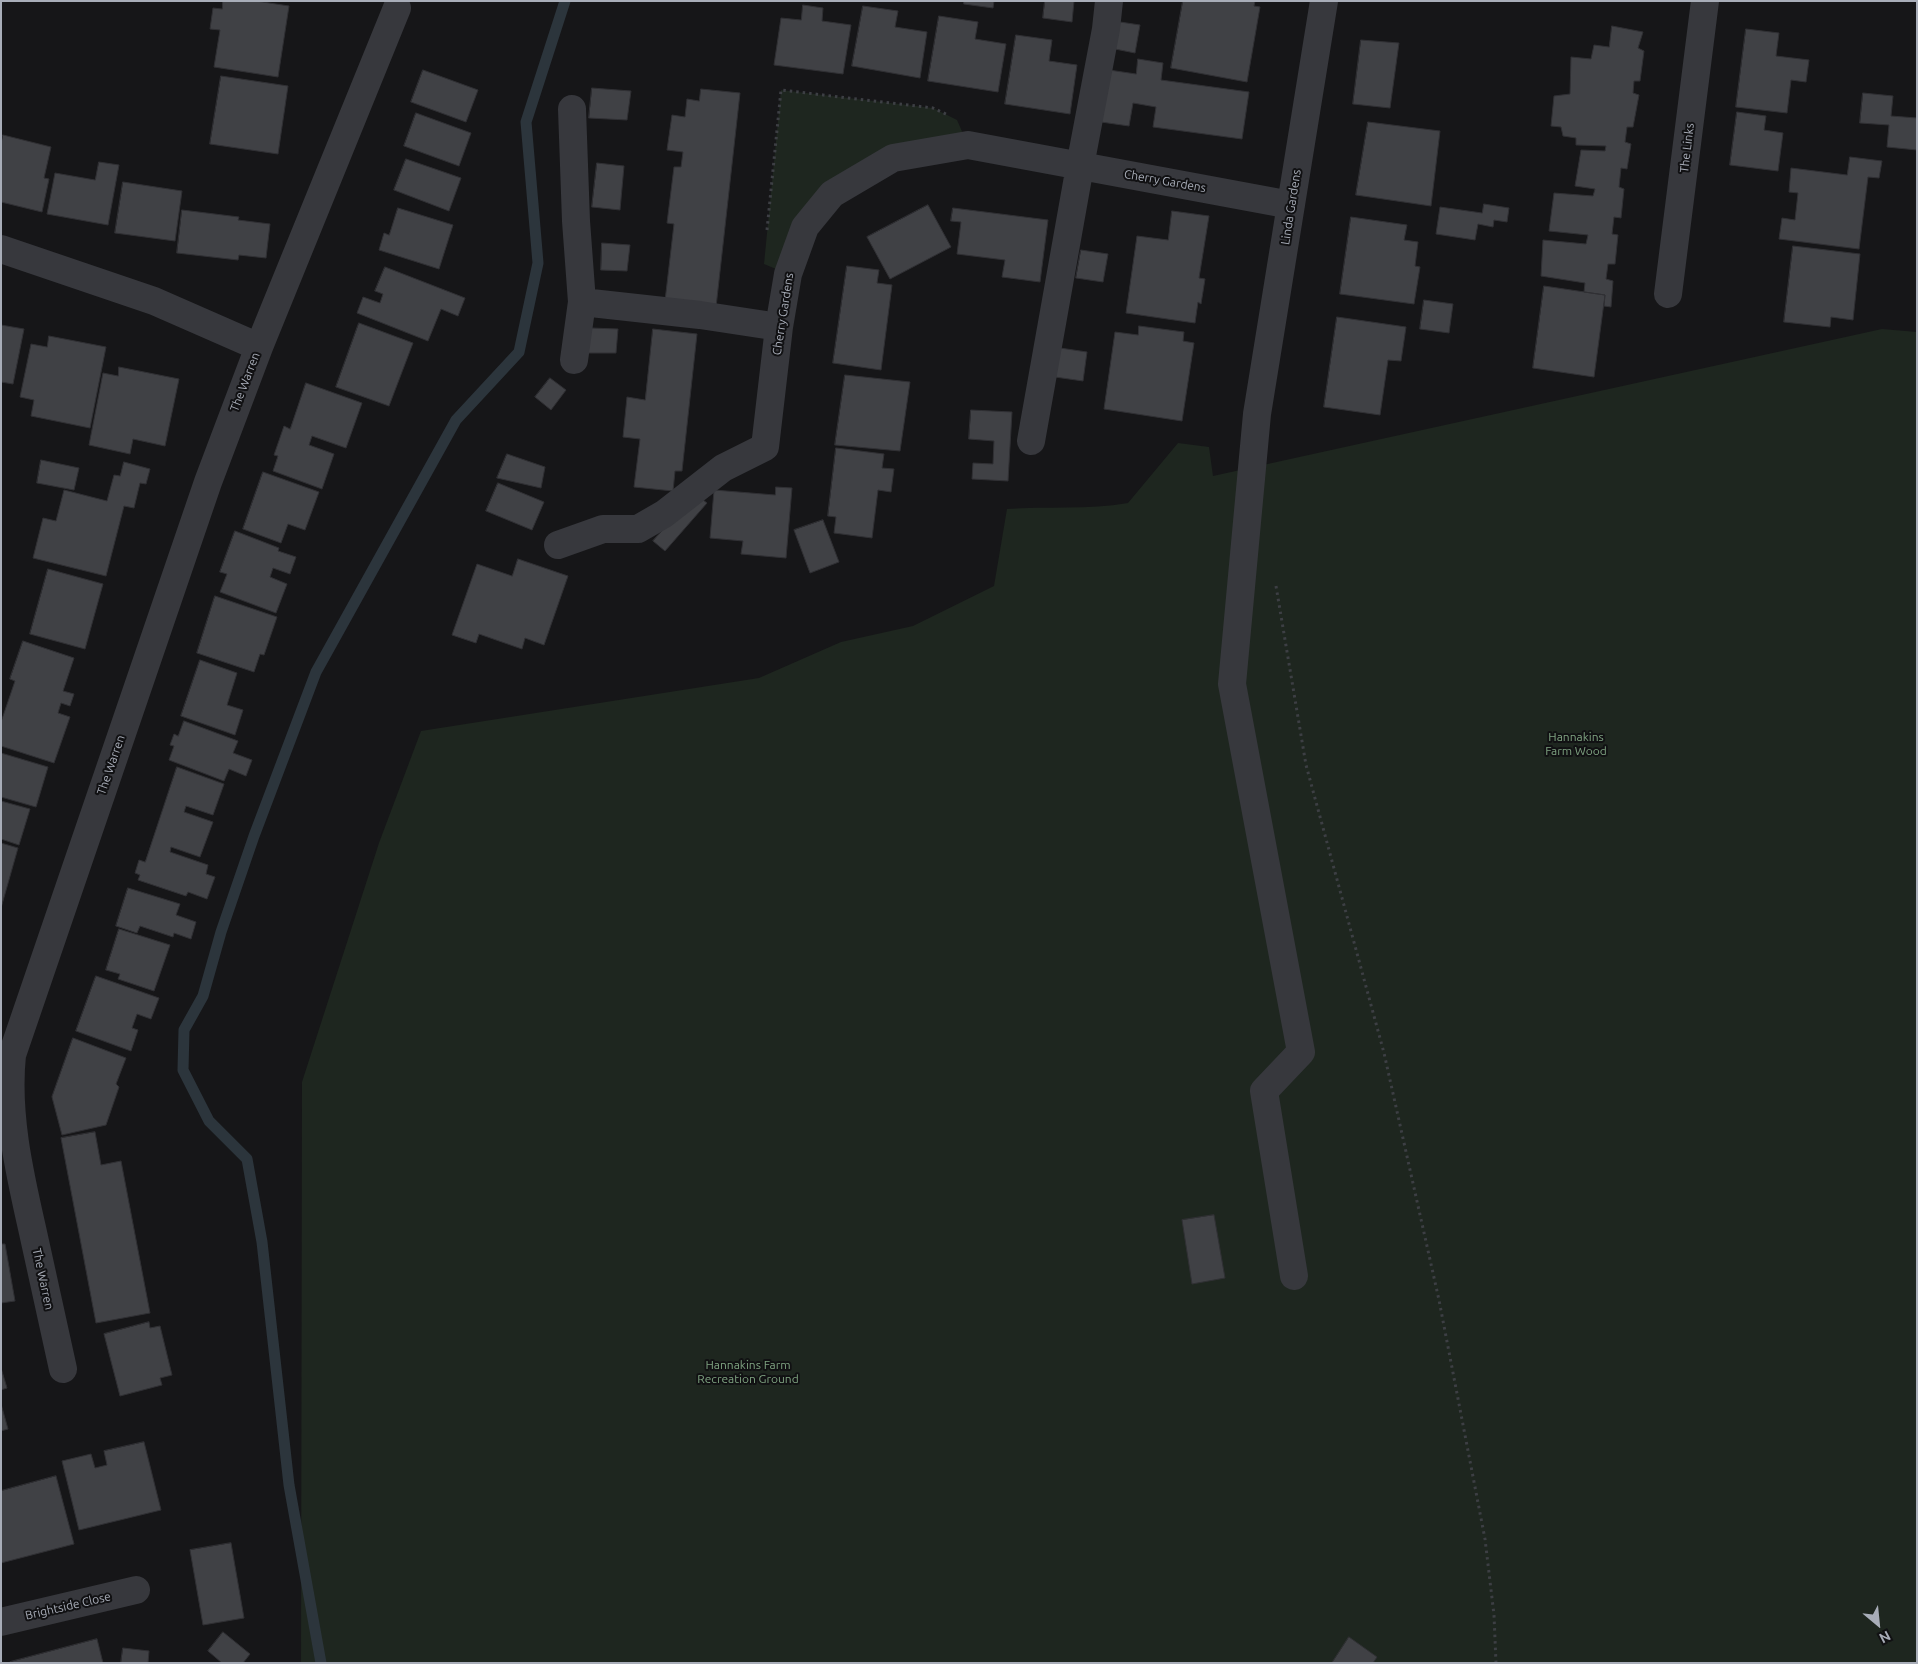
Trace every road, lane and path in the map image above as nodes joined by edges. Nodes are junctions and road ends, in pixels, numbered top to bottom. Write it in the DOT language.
graph roads {
  1 [pos="1110,1"];
  2 [pos="1324,1"];
  3 [pos="1705,1"];
  4 [pos="397,8"];
  5 [pos="572,109"];
  6 [pos="968,146"];
  7 [pos="1080,166"];
  8 [pos="1291,205"];
  9 [pos="767,235"];
  10 [pos="1,249"];
  11 [pos="1668,294"];
  12 [pos="582,302"];
  13 [pos="779,327"];
  14 [pos="259,347"];
  15 [pos="574,360"];
  16 [pos="1031,441"];
  17 [pos="558,545"];
  18 [pos="1275,578"];
  19 [pos="12,1191"];
  20 [pos="1294,1276"];
  21 [pos="63,1369"];
  22 [pos="136,1590"];
  23 [pos="1,1622"];
  24 [pos="1496,1663"];
  1 -- 7 [label="street"];
  2 -- 8 [label="street, Linda Gardens"];
  3 -- 11 [label="street, The Links"];
  4 -- 14 [label="street, The Warren"];
  5 -- 12 [label="street"];
  6 -- 7 [label="street, Cherry Gardens"];
  6 -- 9 [label="path"];
  6 -- 13 [label="street, Cherry Gardens"];
  7 -- 8 [label="street, Cherry Gardens"];
  7 -- 16 [label="street"];
  8 -- 20 [label="street, Linda Gardens"];
  10 -- 14 [label="street, The Warren"];
  12 -- 13 [label="street"];
  12 -- 15 [label="street"];
  13 -- 17 [label="street, Cherry Gardens"];
  14 -- 19 [label="street, The Warren"];
  18 -- 24 [label="path"];
  19 -- 21 [label="street, The Warren"];
  22 -- 23 [label="street, Brightside Close"];
}
